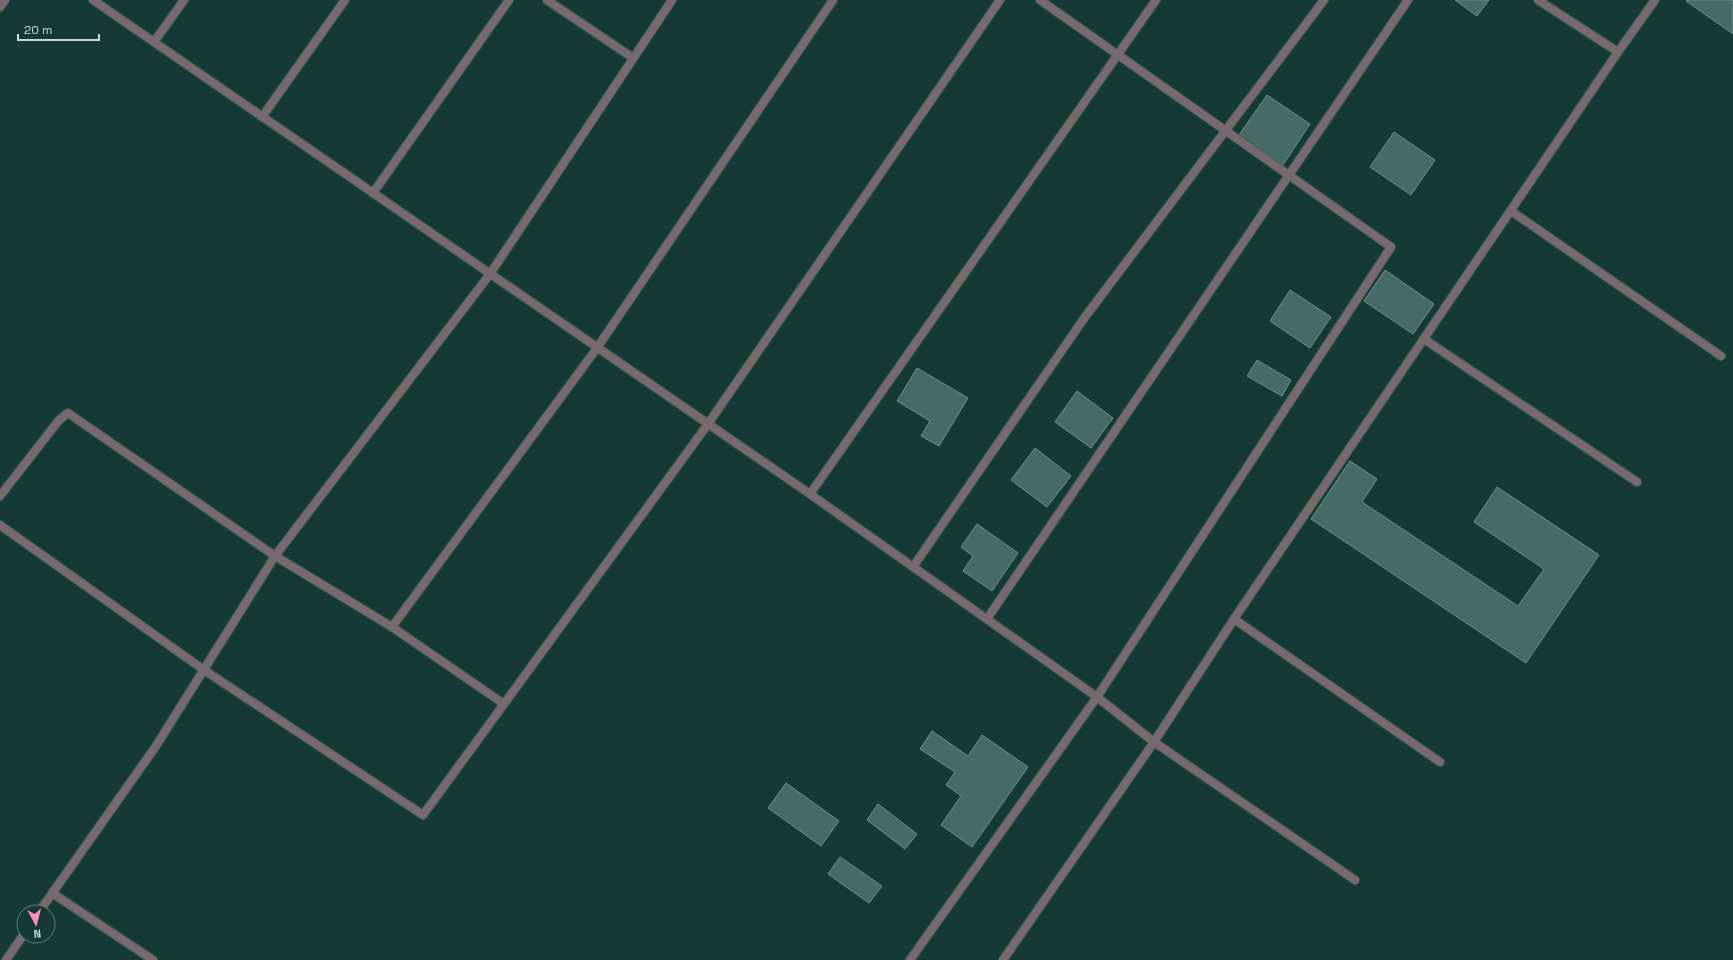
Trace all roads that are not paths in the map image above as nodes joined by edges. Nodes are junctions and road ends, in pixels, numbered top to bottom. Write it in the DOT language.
graph roads {
  1 [pos="5,0"];
  2 [pos="93,0"];
  3 [pos="184,0"];
  4 [pos="345,0"];
  5 [pos="509,0"];
  6 [pos="547,0"];
  7 [pos="672,0"];
  8 [pos="833,0"];
  9 [pos="1000,0"];
  10 [pos="1040,0"];
  11 [pos="1156,0"];
  12 [pos="1324,0"];
  13 [pos="1408,0"];
  14 [pos="1538,0"];
  15 [pos="1655,0"];
  16 [pos="0,8"];
  17 [pos="154,42"];
  18 [pos="1618,52"];
  19 [pos="1118,55"];
  20 [pos="633,58"];
  21 [pos="262,117"];
  22 [pos="1226,131"];
  23 [pos="1289,175"];
  24 [pos="373,193"];
  25 [pos="1511,210"];
  26 [pos="490,274"];
  27 [pos="1424,339"];
  28 [pos="597,348"];
  29 [pos="1721,356"];
  30 [pos="708,424"];
  31 [pos="1637,482"];
  32 [pos="810,494"];
  33 [pos="0,496"];
  34 [pos="0,525"];
  35 [pos="275,556"];
  36 [pos="913,567"];
  37 [pos="987,619"];
  38 [pos="1234,619"];
  39 [pos="392,627"];
  40 [pos="204,670"];
  41 [pos="1097,697"];
  42 [pos="504,704"];
  43 [pos="1154,742"];
  44 [pos="1440,762"];
  45 [pos="1355,880"];
  46 [pos="52,893"];
  47 [pos="44,904"];
  48 [pos="17,944"];
  49 [pos="6,960"];
  50 [pos="153,960"];
  51 [pos="910,960"];
  52 [pos="1003,960"];
  1 -- 16 [label="street"];
  2 -- 17 [label="street"];
  3 -- 17 [label="street"];
  4 -- 21 [label="street"];
  5 -- 24 [label="street"];
  6 -- 20 [label="street"];
  7 -- 20 [label="street"];
  8 -- 28 [label="street"];
  9 -- 30 [label="street"];
  10 -- 19 [label="street"];
  11 -- 19 [label="street"];
  12 -- 22 [label="street"];
  13 -- 23 [label="street"];
  14 -- 18 [label="street"];
  15 -- 18 [label="street"];
  17 -- 21 [label="street"];
  18 -- 25 [label="street"];
  19 -- 22 [label="street"];
  19 -- 32 [label="street"];
  20 -- 26 [label="street"];
  21 -- 24 [label="street"];
  22 -- 23 [label="street"];
  22 -- 36 [label="street"];
  23 -- 37 [label="street"];
  23 -- 41 [label="street"];
  24 -- 26 [label="street"];
  25 -- 27 [label="street"];
  25 -- 29 [label="street"];
  26 -- 28 [label="street"];
  26 -- 35 [label="street"];
  27 -- 31 [label="street"];
  27 -- 38 [label="street"];
  28 -- 30 [label="street"];
  28 -- 39 [label="street"];
  30 -- 32 [label="street"];
  30 -- 42 [label="street"];
  32 -- 36 [label="street"];
  33 -- 35 [label="street"];
  34 -- 40 [label="street"];
  35 -- 39 [label="street"];
  35 -- 40 [label="street"];
  36 -- 37 [label="street"];
  37 -- 41 [label="street"];
  38 -- 43 [label="street"];
  38 -- 44 [label="street"];
  39 -- 42 [label="street"];
  40 -- 42 [label="street"];
  40 -- 46 [label="street"];
  41 -- 43 [label="street"];
  41 -- 51 [label="street"];
  43 -- 45 [label="street"];
  43 -- 52 [label="street"];
  46 -- 47 [label="street"];
  46 -- 50 [label="street"];
  48 -- 49 [label="street"];
}
